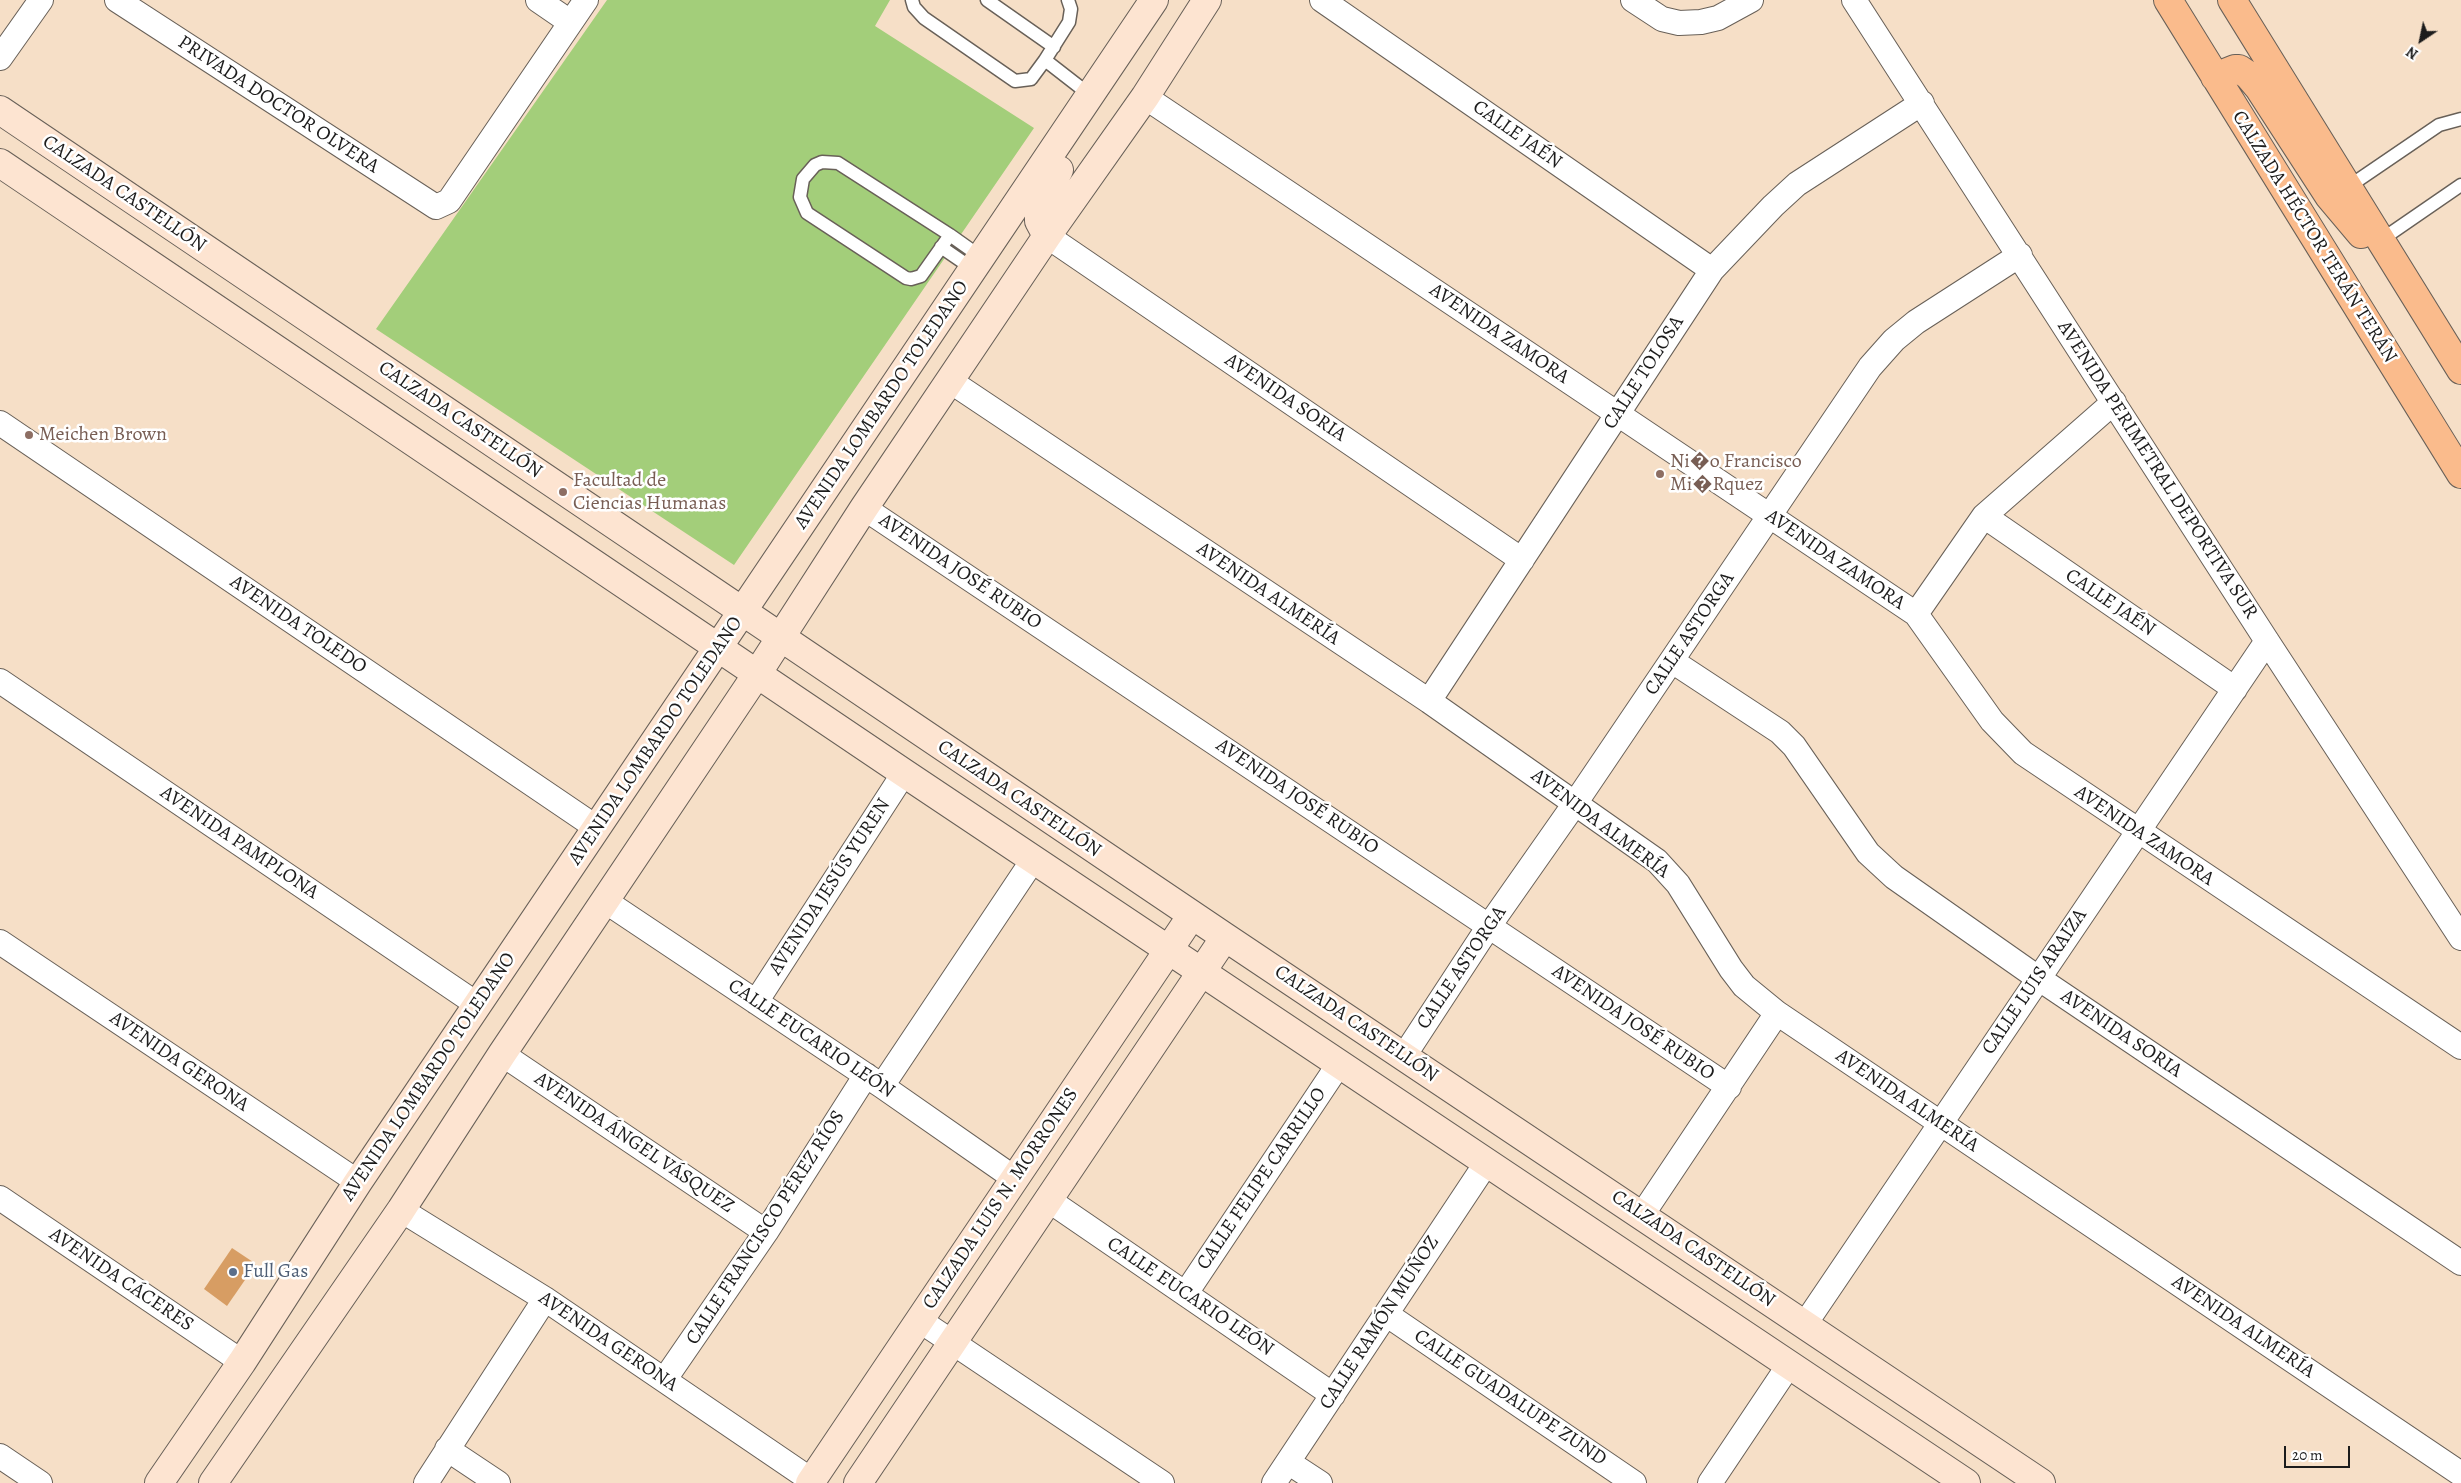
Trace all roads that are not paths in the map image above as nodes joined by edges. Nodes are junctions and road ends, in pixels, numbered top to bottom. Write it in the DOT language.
graph roads {
  1 [pos="40,0"];
  2 [pos="116,0"];
  3 [pos="538,0"];
  4 [pos="586,0"];
  5 [pos="912,0"];
  6 [pos="987,0"];
  7 [pos="1068,0"];
  8 [pos="1154,0"];
  9 [pos="1322,0"];
  10 [pos="1633,0"];
  11 [pos="1751,0"];
  12 [pos="1854,0"];
  13 [pos="2168,0"];
  14 [pos="2232,0"];
  15 [pos="1203,4"];
  16 [pos="570,22"];
  17 [pos="1054,47"];
  18 [pos="0,58"];
  19 [pos="1046,60"];
  20 [pos="2216,77"];
  21 [pos="1090,95"];
  22 [pos="1145,96"];
  23 [pos="1922,103"];
  24 [pos="0,110"];
  25 [pos="2461,119"];
  26 [pos="0,163"];
  27 [pos="2461,185"];
  28 [pos="2348,187"];
  29 [pos="950,235"];
  30 [pos="1047,236"];
  31 [pos="2381,240"];
  32 [pos="942,247"];
  33 [pos="2020,255"];
  34 [pos="977,263"];
  35 [pos="1712,270"];
  36 [pos="2414,293"];
  37 [pos="2461,370"];
  38 [pos="950,381"];
  39 [pos="2114,402"];
  40 [pos="1617,414"];
  41 [pos="0,422"];
  42 [pos="2459,470"];
  43 [pos="864,508"];
  44 [pos="1769,516"];
  45 [pos="1984,516"];
  46 [pos="1522,560"];
  47 [pos="743,612"];
  48 [pos="1916,614"];
  49 [pos="781,638"];
  50 [pos="2267,641"];
  51 [pos="719,648"];
  52 [pos="1672,661"];
  53 [pos="757,674"];
  54 [pos="0,682"];
  55 [pos="2235,689"];
  56 [pos="1429,702"];
  57 [pos="904,773"];
  58 [pos="1576,802"];
  59 [pos="597,828"];
  60 [pos="2137,832"];
  61 [pos="1033,860"];
  62 [pos="605,902"];
  63 [pos="1192,915"];
  64 [pos="1489,926"];
  65 [pos="1225,938"];
  66 [pos="2461,938"];
  67 [pos="0,942"];
  68 [pos="1168,950"];
  69 [pos="1202,973"];
  70 [pos="2038,978"];
  71 [pos="756,1002"];
  72 [pos="478,1005"];
  73 [pos="1777,1013"];
  74 [pos="2461,1047"];
  75 [pos="502,1054"];
  76 [pos="1404,1056"];
  77 [pos="1338,1064"];
  78 [pos="874,1081"];
  79 [pos="1729,1087"];
  80 [pos="1940,1123"];
  81 [pos="1487,1162"];
  82 [pos="1014,1178"];
  83 [pos="358,1182"];
  84 [pos="0,1198"];
  85 [pos="1047,1200"];
  86 [pos="401,1210"];
  87 [pos="1642,1215"];
  88 [pos="766,1232"];
  89 [pos="2461,1263"];
  90 [pos="1186,1293"];
  91 [pos="545,1299"];
  92 [pos="1386,1314"];
  93 [pos="919,1320"];
  94 [pos="1805,1324"];
  95 [pos="953,1343"];
  96 [pos="242,1362"];
  97 [pos="1789,1366"];
  98 [pos="665,1379"];
  99 [pos="1333,1395"];
  100 [pos="1967,1432"];
  101 [pos="447,1449"];
  102 [pos="1994,1451"];
  103 [pos="0,1456"];
  104 [pos="1288,1462"];
  105 [pos="2461,1474"];
  106 [pos="1938,1475"];
  107 [pos="166,1480"];
  108 [pos="810,1482"];
  109 [pos="40,1483"];
  110 [pos="213,1483"];
  111 [pos="426,1483"];
  112 [pos="498,1483"];
  113 [pos="858,1483"];
  114 [pos="1162,1483"];
  115 [pos="1274,1483"];
  116 [pos="1320,1483"];
  117 [pos="1634,1483"];
  118 [pos="1710,1483"];
  119 [pos="1966,1483"];
  120 [pos="1973,1483"];
  121 [pos="2041,1483"];
  1 -- 18 [label="street"];
  2 -- 16 [label="street, PRIVADA DOCTOR OLVERA"];
  3 -- 16 [label="street"];
  4 -- 16 [label="street"];
  5 -- 19 [label="lane"];
  6 -- 17 [label="lane"];
  7 -- 17 [label="lane"];
  8 -- 21 [label="main road, AVENIDA LOMBARDO TOLEDANO"];
  9 -- 35 [label="street, CALLE JAÉN"];
  10 -- 11 [label="street"];
  12 -- 23 [label="street, AVENIDA PERIMETRAL DEPORTIVA SUR"];
  13 -- 20 [label="main road, CALZADA HÉCTOR TERÁN TERÁN"];
  14 -- 28 [label="main road"];
  15 -- 22 [label="main road"];
  17 -- 19 [label="lane"];
  19 -- 21 [label="lane"];
  20 -- 36 [label="main road"];
  20 -- 42 [label="main road, CALZADA HÉCTOR TERÁN TERÁN"];
  21 -- 30 [label="main road"];
  21 -- 34 [label="main road, AVENIDA LOMBARDO TOLEDANO"];
  22 -- 30 [label="main road"];
  22 -- 40 [label="street, AVENIDA ZAMORA"];
  23 -- 33 [label="street, AVENIDA PERIMETRAL DEPORTIVA SUR"];
  23 -- 35 [label="street, CALLE TOLOSA"];
  24 -- 47 [label="main road, CALZADA CASTELLÓN"];
  25 -- 28 [label="lane"];
  26 -- 51 [label="main road"];
  27 -- 31 [label="lane"];
  28 -- 31 [label="main road"];
  29 -- 32 [label="lane"];
  29 -- 32 [label="lane"];
  29 -- 34 [label="lane"];
  30 -- 38 [label="main road"];
  30 -- 46 [label="street, AVENIDA SORIA"];
  31 -- 36 [label="main road"];
  32 -- 34 [label="lane"];
  33 -- 39 [label="street, AVENIDA PERIMETRAL DEPORTIVA SUR"];
  33 -- 44 [label="street, CALLE ASTORGA"];
  34 -- 38 [label="main road"];
  34 -- 47 [label="main road, AVENIDA LOMBARDO TOLEDANO"];
  35 -- 40 [label="street, CALLE TOLOSA"];
  36 -- 37 [label="main road"];
  38 -- 43 [label="main road"];
  38 -- 56 [label="street, AVENIDA ALMERÍA"];
  39 -- 45 [label="street"];
  39 -- 50 [label="street, AVENIDA PERIMETRAL DEPORTIVA SUR"];
  40 -- 44 [label="street, AVENIDA ZAMORA"];
  40 -- 46 [label="street, CALLE TOLOSA"];
  41 -- 59 [label="street, AVENIDA TOLEDO"];
  43 -- 49 [label="main road"];
  43 -- 64 [label="street, AVENIDA JOSÉ RUBIO"];
  44 -- 48 [label="street, AVENIDA ZAMORA"];
  44 -- 52 [label="street, CALLE ASTORGA"];
  45 -- 48 [label="street"];
  45 -- 55 [label="street, CALLE JAÉN"];
  46 -- 56 [label="street, CALLE TOLOSA"];
  47 -- 49 [label="main road, CALZADA CASTELLÓN"];
  47 -- 51 [label="main road, AVENIDA LOMBARDO TOLEDANO"];
  48 -- 60 [label="street, AVENIDA ZAMORA"];
  49 -- 53 [label="main road"];
  49 -- 63 [label="main road, CALZADA CASTELLÓN"];
  50 -- 55 [label="street, CALLE LUIS ARAIZA"];
  50 -- 66 [label="street, AVENIDA PERIMETRAL DEPORTIVA SUR"];
  51 -- 53 [label="main road"];
  51 -- 59 [label="main road, AVENIDA LOMBARDO TOLEDANO"];
  52 -- 58 [label="street, CALLE ASTORGA"];
  52 -- 70 [label="street, AVENIDA SORIA"];
  53 -- 57 [label="main road"];
  53 -- 62 [label="main road"];
  54 -- 72 [label="street, AVENIDA PAMPLONA"];
  55 -- 60 [label="street, CALLE LUIS ARAIZA"];
  56 -- 58 [label="street, AVENIDA ALMERÍA"];
  57 -- 61 [label="main road"];
  57 -- 71 [label="street, AVENIDA JESÚS YUREN"];
  58 -- 64 [label="street, CALLE ASTORGA"];
  58 -- 73 [label="street, AVENIDA ALMERÍA"];
  59 -- 72 [label="main road, AVENIDA LOMBARDO TOLEDANO"];
  60 -- 70 [label="street, CALLE LUIS ARAIZA"];
  60 -- 74 [label="street, AVENIDA ZAMORA"];
  61 -- 68 [label="main road"];
  61 -- 78 [label="street, CALLE FRANCISCO PÉREZ RÍOS"];
  62 -- 71 [label="street, CALLE EUCARIO LEÓN"];
  62 -- 75 [label="main road"];
  63 -- 65 [label="main road, CALZADA CASTELLÓN"];
  63 -- 68 [label="main road, CALZADA LUIS N. MORRONES"];
  64 -- 76 [label="street, CALLE ASTORGA"];
  64 -- 79 [label="street, AVENIDA JOSÉ RUBIO"];
  65 -- 69 [label="main road, CALZADA LUIS N. MORRONES"];
  65 -- 76 [label="main road, CALZADA CASTELLÓN"];
  67 -- 83 [label="street, AVENIDA GERONA"];
  68 -- 69 [label="main road"];
  68 -- 82 [label="main road, CALZADA LUIS N. MORRONES"];
  69 -- 77 [label="main road"];
  69 -- 85 [label="main road, CALZADA LUIS N. MORRONES"];
  70 -- 80 [label="street, CALLE LUIS ARAIZA"];
  70 -- 89 [label="street, AVENIDA SORIA"];
  71 -- 78 [label="street, CALLE EUCARIO LEÓN"];
  72 -- 83 [label="main road, AVENIDA LOMBARDO TOLEDANO"];
  73 -- 79 [label="street"];
  73 -- 80 [label="street, AVENIDA ALMERÍA"];
  75 -- 86 [label="main road"];
  75 -- 88 [label="street, AVENIDA ÁNGEL VÁSQUEZ"];
  76 -- 87 [label="main road, CALZADA CASTELLÓN"];
  77 -- 81 [label="main road"];
  77 -- 90 [label="street, CALLE FELIPE CARRILLO"];
  78 -- 82 [label="street, CALLE EUCARIO LEÓN"];
  78 -- 88 [label="street, CALLE FRANCISCO PÉREZ RÍOS"];
  79 -- 87 [label="street"];
  80 -- 94 [label="street, CALLE LUIS ARAIZA"];
  80 -- 105 [label="street, AVENIDA ALMERÍA"];
  81 -- 92 [label="street, CALLE RAMÓN MUÑOZ"];
  81 -- 97 [label="main road"];
  82 -- 93 [label="main road, CALZADA LUIS N. MORRONES"];
  83 -- 96 [label="main road, AVENIDA LOMBARDO TOLEDANO"];
  84 -- 96 [label="street, AVENIDA CÁCERES"];
  85 -- 90 [label="street, CALLE EUCARIO LEÓN"];
  85 -- 95 [label="main road, CALZADA LUIS N. MORRONES"];
  86 -- 91 [label="street, AVENIDA GERONA"];
  86 -- 110 [label="main road"];
  87 -- 94 [label="main road, CALZADA CASTELLÓN"];
  88 -- 98 [label="street, CALLE FRANCISCO PÉREZ RÍOS"];
  90 -- 99 [label="street, CALLE EUCARIO LEÓN"];
  91 -- 98 [label="street, AVENIDA GERONA"];
  91 -- 101 [label="street"];
  92 -- 99 [label="street, CALLE RAMÓN MUÑOZ"];
  92 -- 117 [label="street, CALLE GUADALUPE ZUND"];
  93 -- 95 [label="street"];
  93 -- 108 [label="main road, CALZADA LUIS N. MORRONES"];
  94 -- 100 [label="main road, CALZADA CASTELLÓN"];
  95 -- 113 [label="main road, CALZADA LUIS N. MORRONES"];
  95 -- 114 [label="street"];
  96 -- 107 [label="main road, AVENIDA LOMBARDO TOLEDANO"];
  97 -- 106 [label="main road"];
  97 -- 118 [label="street"];
  98 -- 108 [label="street, AVENIDA GERONA"];
  99 -- 104 [label="street, CALLE RAMÓN MUÑOZ"];
  100 -- 102 [label="main road, CALZADA CASTELLÓN"];
  100 -- 106 [label="main road"];
  101 -- 111 [label="street"];
  101 -- 112 [label="street"];
  102 -- 120 [label="main road"];
  102 -- 121 [label="main road, CALZADA CASTELLÓN"];
  103 -- 109 [label="street"];
  104 -- 115 [label="street, CALLE RAMÓN MUÑOZ"];
  104 -- 116 [label="street"];
  106 -- 119 [label="main road"];
}
